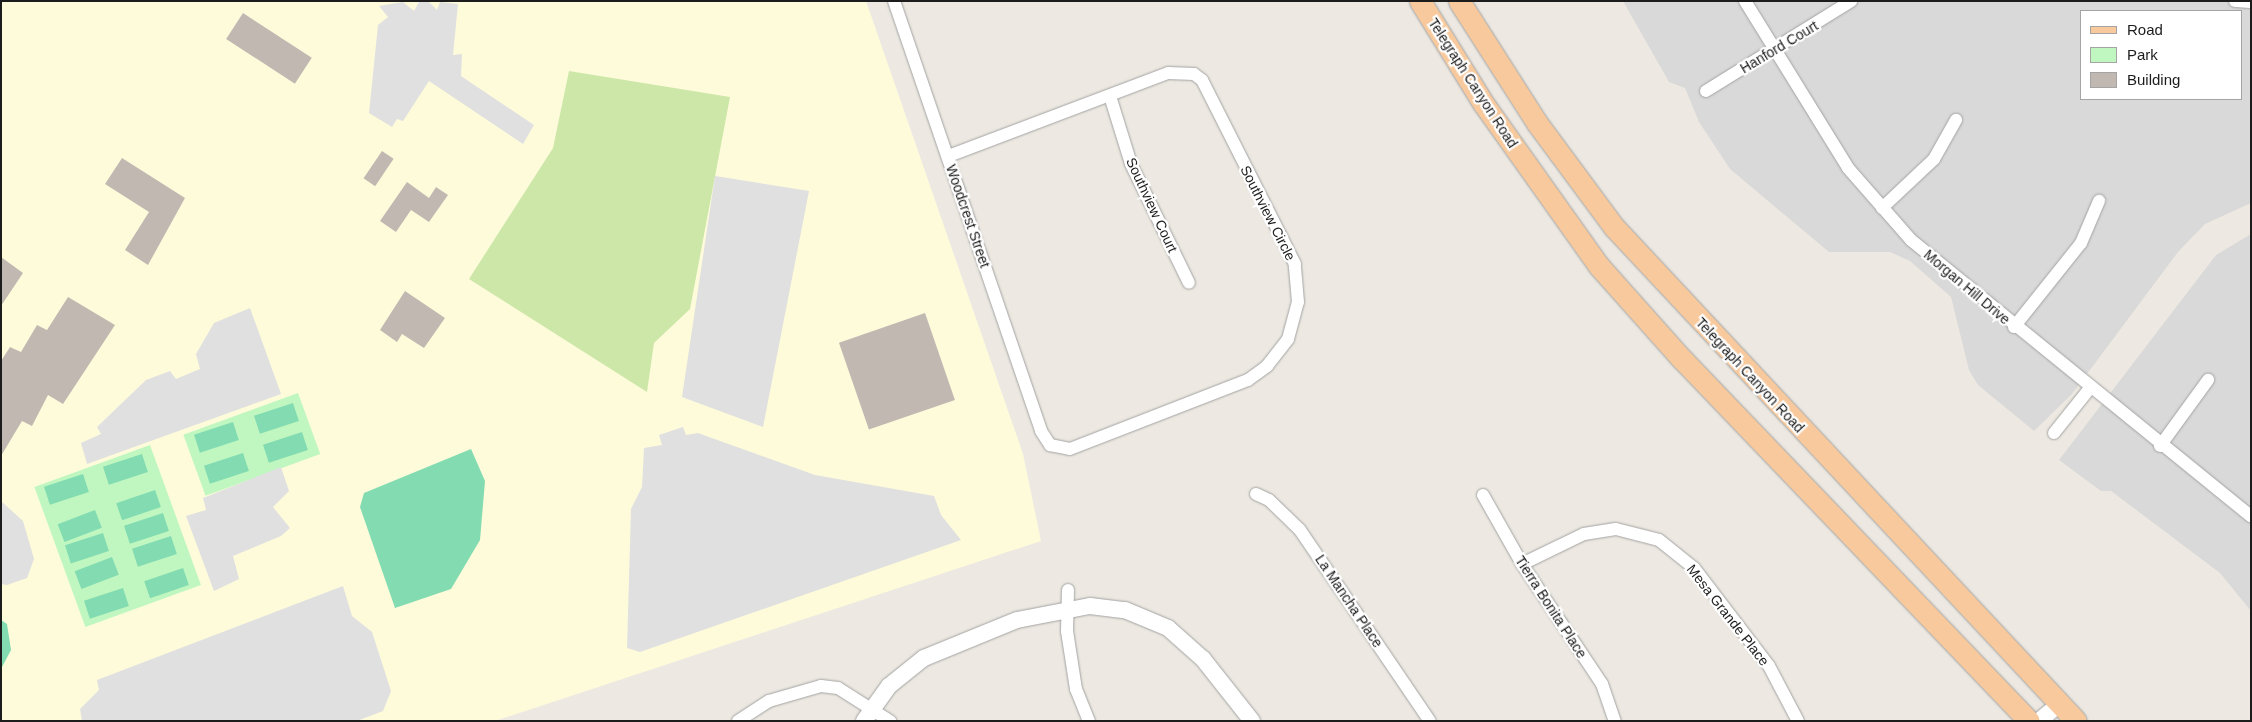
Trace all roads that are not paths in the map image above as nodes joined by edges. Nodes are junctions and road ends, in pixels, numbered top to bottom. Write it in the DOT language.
graph roads {
  1 [pos="894,1"];
  2 [pos="1420,1"];
  3 [pos="1459,1"];
  4 [pos="1745,1"];
  5 [pos="1851,1"];
  6 [pos="2235,1"];
  7 [pos="2251,2"];
  8 [pos="1776,52"];
  9 [pos="1706,91"];
  10 [pos="1110,96"];
  11 [pos="1956,120"];
  12 [pos="948,156"];
  13 [pos="2099,201"];
  14 [pos="1882,208"];
  15 [pos="1189,283"];
  16 [pos="2014,327"];
  17 [pos="2208,380"];
  18 [pos="2090,388"];
  19 [pos="1041,431"];
  20 [pos="2054,433"];
  21 [pos="2160,446"];
  22 [pos="1256,494"];
  23 [pos="1484,495"];
  24 [pos="2251,516"];
  25 [pos="1522,564"];
  26 [pos="1068,590"];
  27 [pos="1067,608"];
  28 [pos="2060,704"];
  29 [pos="868,714"];
  30 [pos="738,721"];
  31 [pos="890,721"];
  32 [pos="1089,721"];
  33 [pos="1252,721"];
  34 [pos="1430,721"];
  35 [pos="1615,721"];
  36 [pos="1798,721"];
  37 [pos="2029,721"];
  38 [pos="2039,721"];
  39 [pos="2076,721"];
  1 -- 12 [label="street, Woodcrest Street"];
  2 -- 37 [label="main road, Telegraph Canyon Road"];
  3 -- 28 [label="main road, Telegraph Canyon Road"];
  4 -- 8 [label="street, Morgan Hill Drive"];
  5 -- 8 [label="street, Hanford Court"];
  6 -- 7 [label="street"];
  8 -- 9 [label="street, Hanford Court"];
  8 -- 14 [label="street, Morgan Hill Drive"];
  10 -- 12 [label="street, Southview Circle"];
  10 -- 15 [label="street, Southview Court"];
  10 -- 19 [label="street, Southview Circle"];
  11 -- 14 [label="street"];
  12 -- 19 [label="street, Woodcrest Street"];
  13 -- 16 [label="street"];
  14 -- 16 [label="street, Morgan Hill Drive"];
  16 -- 18 [label="street, Morgan Hill Drive"];
  17 -- 21 [label="street"];
  18 -- 20 [label="street"];
  18 -- 21 [label="street, Morgan Hill Drive"];
  21 -- 24 [label="street, Morgan Hill Drive"];
  22 -- 34 [label="street, La Mancha Place"];
  23 -- 25 [label="street, Tierra Bonita Place"];
  25 -- 35 [label="street, Tierra Bonita Place"];
  25 -- 36 [label="street, Mesa Grande Place"];
  26 -- 27 [label="street"];
  27 -- 29 [label="street"];
  27 -- 32 [label="street"];
  27 -- 33 [label="street"];
  28 -- 38 [label="street"];
  28 -- 39 [label="main road, Telegraph Canyon Road"];
  29 -- 30 [label="street"];
  29 -- 31 [label="street"];
}
